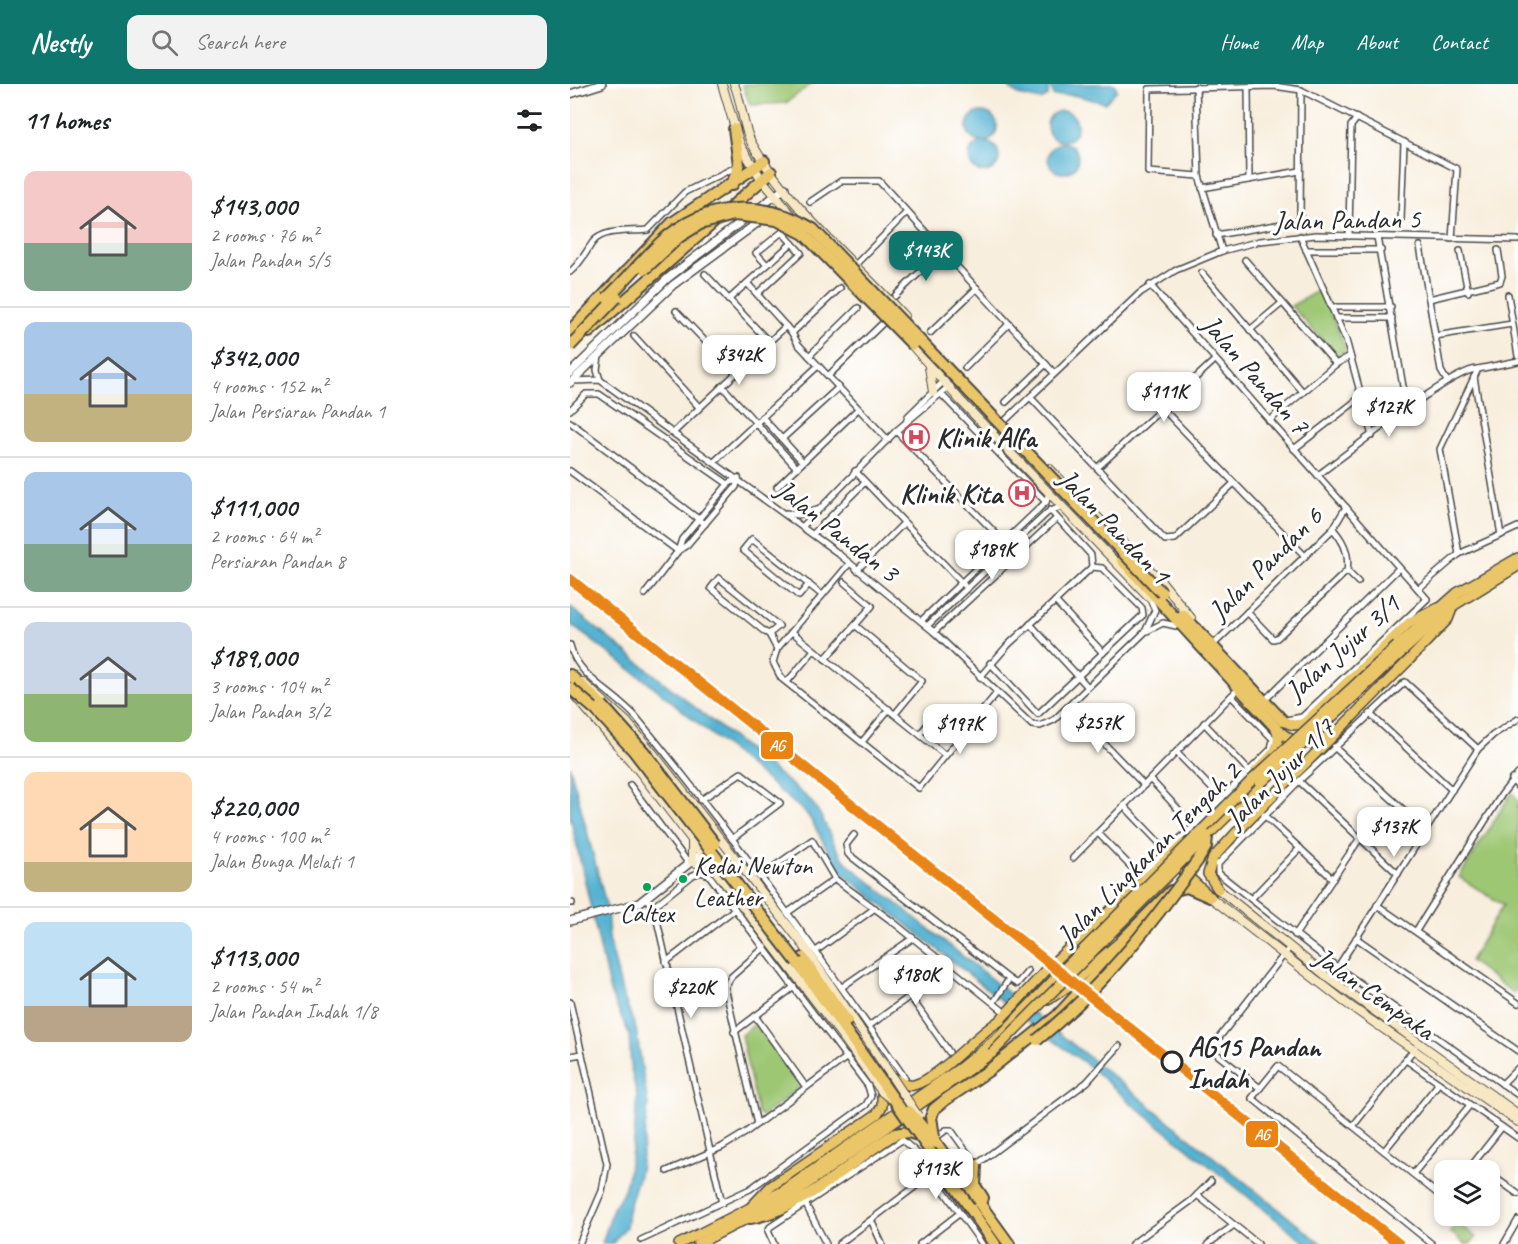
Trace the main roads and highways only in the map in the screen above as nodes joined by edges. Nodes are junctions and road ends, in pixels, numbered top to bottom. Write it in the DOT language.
graph roads {
  1 [pos="722,84"];
  2 [pos="734,84"];
  3 [pos="734,129"];
  4 [pos="764,161"];
  5 [pos="754,169"];
  6 [pos="771,172"];
  7 [pos="762,180"];
  8 [pos="732,185"];
  9 [pos="743,196"];
  10 [pos="758,216"];
  11 [pos="680,217"];
  12 [pos="804,227"];
  13 [pos="699,234"];
  14 [pos="572,337"];
  15 [pos="927,362"];
  16 [pos="937,393"];
  17 [pos="1065,484"];
  18 [pos="1051,494"];
  19 [pos="1518,558"];
  20 [pos="1518,566"];
  21 [pos="1453,606"];
  22 [pos="1438,608"];
  23 [pos="1197,636"];
  24 [pos="1400,649"];
  25 [pos="570,674"];
  26 [pos="571,691"];
  27 [pos="1277,729"];
  28 [pos="1340,730"];
  29 [pos="709,824"];
  30 [pos="1207,836"];
  31 [pos="691,837"];
  32 [pos="1182,846"];
  33 [pos="733,855"];
  34 [pos="716,869"];
  35 [pos="1214,893"];
  36 [pos="1108,956"];
  37 [pos="800,960"];
  38 [pos="1034,1005"];
  39 [pos="1003,1015"];
  40 [pos="850,1032"];
  41 [pos="1035,1038"];
  42 [pos="1418,1046"];
  43 [pos="892,1077"];
  44 [pos="882,1092"];
  45 [pos="893,1100"];
  46 [pos="1518,1114"];
  47 [pos="1518,1122"];
  48 [pos="920,1130"];
  49 [pos="936,1143"];
  50 [pos="976,1165"];
  51 [pos="749,1215"];
  52 [pos="991,1238"];
  53 [pos="680,1244"];
  54 [pos="698,1244"];
  55 [pos="1009,1244"];
  56 [pos="1016,1244"];
  1 -- 3 [label="main road, Jalan Pandan 1"];
  2 -- 4 [label="main road, Jalan Pandan 1"];
  3 -- 5 [label="main road, Jalan Pandan 1"];
  3 -- 8 [label="highway"];
  4 -- 5 [label="highway"];
  4 -- 6 [label="main road, Jalan Pandan 1"];
  5 -- 7 [label="main road, Jalan Pandan 1"];
  5 -- 8 [label="highway"];
  6 -- 7 [label="highway"];
  6 -- 17 [label="main road, Jalan Pandan 1"];
  7 -- 9 [label="highway"];
  7 -- 12 [label="main road, Jalan Pandan 1"];
  8 -- 11 [label="highway"];
  9 -- 10 [label="highway"];
  9 -- 13 [label="highway"];
  10 -- 12 [label="main road"];
  11 -- 13 [label="highway"];
  11 -- 14 [label="highway"];
  12 -- 15 [label="main road, Jalan Pandan 1"];
  13 -- 14 [label="highway, bridge"];
  14 -- 23 [label="highway, bridge"];
  15 -- 16 [label="main road"];
  15 -- 18 [label="main road, Jalan Pandan 1"];
  17 -- 18 [label="main road"];
  17 -- 23 [label="main road, Jalan Pandan 1"];
  18 -- 23 [label="main road, Jalan Pandan 1"];
  19 -- 22 [label="highway, Jalan Lingkaran Tengah 2"];
  20 -- 21 [label="highway, Jalan Lingkaran Tengah 2"];
  21 -- 24 [label="highway, Jalan Lingkaran Tengah 2"];
  21 -- 28 [label="highway"];
  22 -- 24 [label="highway, Jalan Lingkaran Tengah 2"];
  22 -- 27 [label="highway"];
  23 -- 27 [label="highway, Jalan Pandan 1"];
  23 -- 27 [label="highway, Jalan Pandan 1"];
  24 -- 30 [label="highway, Jalan Lingkaran Tengah 2, bridge"];
  24 -- 38 [label="highway, Jalan Lingkaran Tengah 2, bridge"];
  25 -- 29 [label="main road"];
  25 -- 37 [label="highway, bridge"];
  26 -- 31 [label="main road"];
  26 -- 37 [label="highway, bridge"];
  27 -- 28 [label="highway"];
  27 -- 32 [label="highway"];
  28 -- 35 [label="highway"];
  29 -- 31 [label="main road"];
  29 -- 33 [label="main road"];
  30 -- 38 [label="highway, Jalan Lingkaran Tengah 2, bridge"];
  30 -- 41 [label="highway, bridge"];
  31 -- 34 [label="main road"];
  31 -- 34 [label="main road"];
  32 -- 35 [label="highway"];
  32 -- 39 [label="highway"];
  33 -- 34 [label="main road"];
  33 -- 40 [label="main road"];
  34 -- 40 [label="main road"];
  35 -- 36 [label="highway"];
  35 -- 42 [label="main road, Jalan Cempaka"];
  35 -- 42 [label="main road, Jalan Cempaka"];
  36 -- 38 [label="highway, bridge"];
  36 -- 41 [label="highway"];
  37 -- 40 [label="highway"];
  38 -- 39 [label="highway"];
  38 -- 51 [label="highway, Jalan Lingkaran Tengah 2"];
  38 -- 51 [label="highway, Jalan Lingkaran Tengah 2, bridge"];
  39 -- 43 [label="highway"];
  40 -- 43 [label="main road, bridge"];
  40 -- 44 [label="main road, bridge"];
  40 -- 45 [label="highway, bridge"];
  40 -- 48 [label="highway, bridge"];
  41 -- 49 [label="highway, bridge"];
  42 -- 46 [label="main road, Jalan Cempaka"];
  42 -- 47 [label="main road, Jalan Cempaka"];
  43 -- 48 [label="main road, bridge"];
  44 -- 45 [label="main road, bridge"];
  44 -- 51 [label="highway"];
  45 -- 48 [label="highway, bridge"];
  48 -- 49 [label="highway, bridge"];
  48 -- 51 [label="highway"];
  48 -- 52 [label="highway, bridge"];
  49 -- 52 [label="highway"];
  50 -- 56 [label="highway"];
  51 -- 53 [label="highway, Jalan Lingkaran Tengah 2"];
  51 -- 54 [label="highway, Jalan Lingkaran Tengah 2"];
  52 -- 55 [label="highway"];
}
